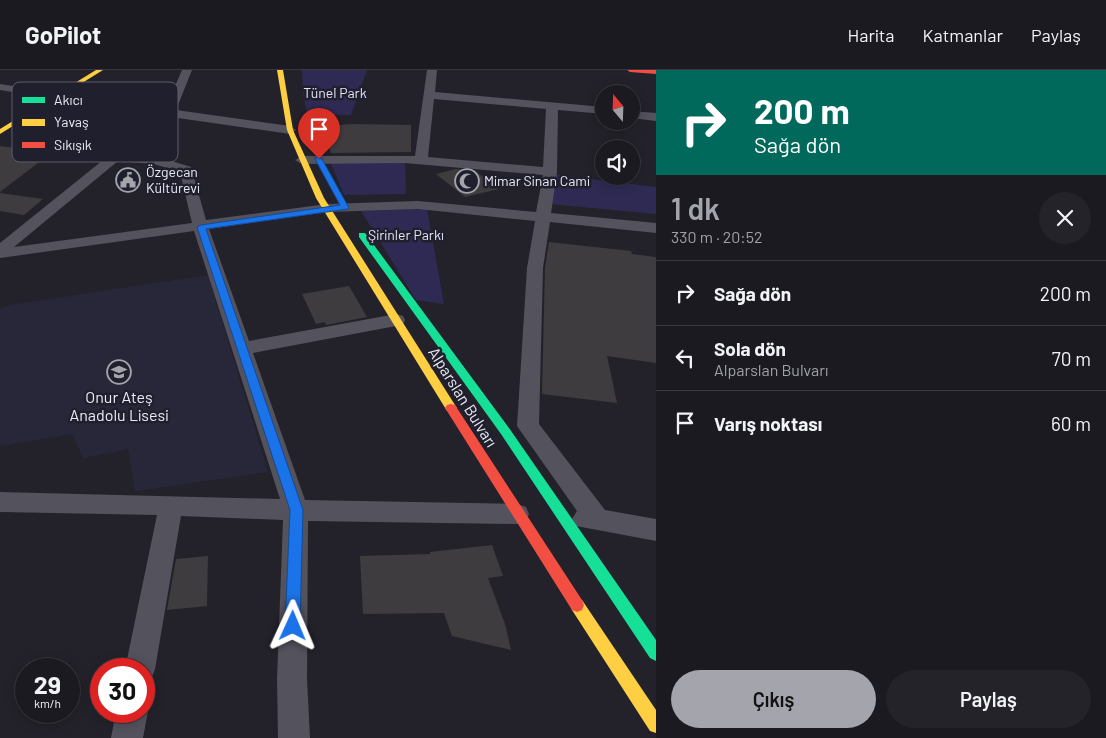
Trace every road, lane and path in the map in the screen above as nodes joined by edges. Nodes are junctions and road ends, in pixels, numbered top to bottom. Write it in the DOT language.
graph roads {
  1 [pos="100,70"];
  2 [pos="187,70"];
  3 [pos="280,70"];
  4 [pos="291,70"];
  5 [pos="432,70"];
  6 [pos="630,70"];
  7 [pos="656,72"];
  8 [pos="80,82"];
  9 [pos="178,92"];
  10 [pos="429,95"];
  11 [pos="552,106"];
  12 [pos="595,110"];
  13 [pos="178,114"];
  14 [pos="640,115"];
  15 [pos="300,116"];
  16 [pos="656,117"];
  17 [pos="290,130"];
  18 [pos="317,154"];
  19 [pos="302,160"];
  20 [pos="420,160"];
  21 [pos="111,162"];
  22 [pos="161,162"];
  23 [pos="550,172"];
  24 [pos="328,175"];
  25 [pos="327,208"];
  26 [pos="348,211"];
  27 [pos="544,216"];
  28 [pos="201,227"];
  29 [pos="656,228"];
  30 [pos="2,252"];
  31 [pos="396,320"];
  32 [pos="242,348"];
  33 [pos="528,426"];
  34 [pos="506,431"];
  35 [pos="0,502"];
  36 [pos="171,506"];
  37 [pos="296,510"];
  38 [pos="517,514"];
  39 [pos="597,519"];
  40 [pos="565,520"];
  41 [pos="656,530"];
  42 [pos="656,653"];
  43 [pos="142,658"];
  44 [pos="130,723"];
  45 [pos="656,725"];
  46 [pos="127,738"];
  47 [pos="294,738"];
  1 -- 8 [label="main road"];
  2 -- 9 [label="street"];
  3 -- 17 [label="main road, Alparslan Bulvarı"];
  4 -- 15 [label="main road"];
  5 -- 10 [label="street"];
  6 -- 7 [label="main road"];
  10 -- 11 [label="street"];
  10 -- 20 [label="street"];
  11 -- 12 [label="street"];
  11 -- 23 [label="street"];
  13 -- 17 [label="street"];
  14 -- 16 [label="street"];
  17 -- 19 [label="main road, Alparslan Bulvarı"];
  18 -- 19 [label="street"];
  18 -- 20 [label="street"];
  18 -- 24 [label="main road"];
  19 -- 25 [label="main road, Alparslan Bulvarı"];
  20 -- 23 [label="street"];
  21 -- 30 [label="street"];
  22 -- 28 [label="street"];
  23 -- 27 [label="street"];
  25 -- 26 [label="street"];
  25 -- 28 [label="street"];
  25 -- 31 [label="main road, Alparslan Bulvarı"];
  26 -- 27 [label="street"];
  26 -- 34 [label="main road, Alparslan Bulvarı"];
  27 -- 29 [label="street"];
  27 -- 33 [label="street"];
  28 -- 30 [label="street"];
  28 -- 32 [label="street"];
  31 -- 32 [label="street"];
  31 -- 38 [label="main road, Alparslan Bulvarı"];
  32 -- 37 [label="street"];
  33 -- 34 [label="street"];
  33 -- 39 [label="street"];
  34 -- 40 [label="main road, Alparslan Bulvarı"];
  35 -- 36 [label="street"];
  36 -- 37 [label="street"];
  36 -- 43 [label="street"];
  37 -- 38 [label="street"];
  37 -- 47 [label="street"];
  38 -- 45 [label="main road, Alparslan Bulvarı"];
  39 -- 40 [label="street"];
  39 -- 41 [label="street"];
  40 -- 42 [label="main road, Alparslan Bulvarı"];
  44 -- 46 [label="street"];
}
